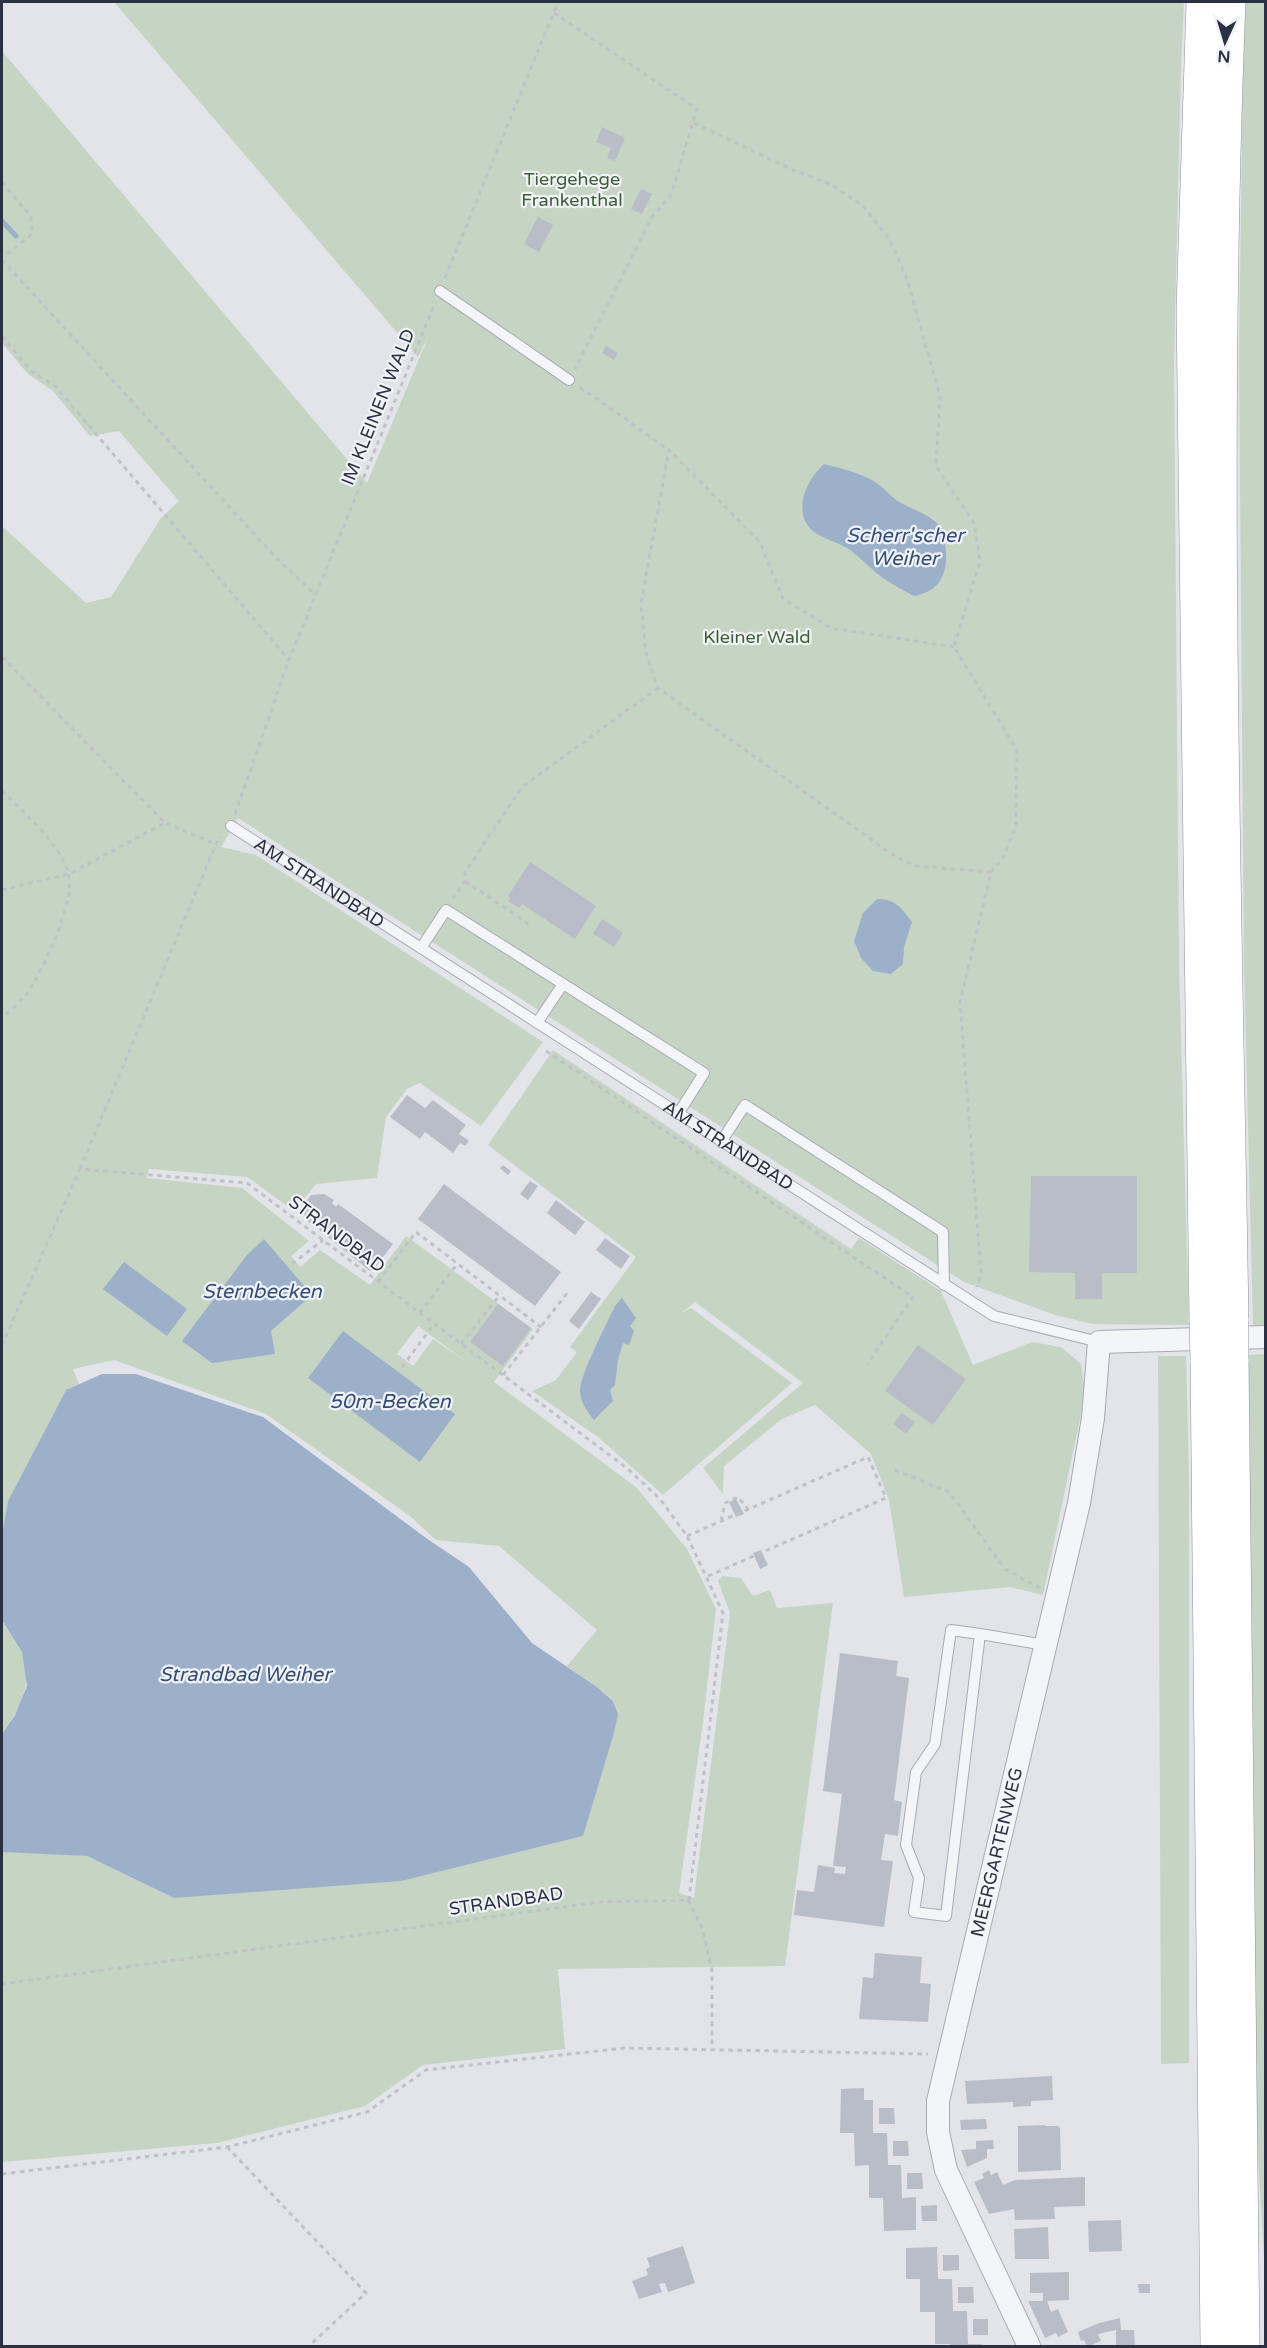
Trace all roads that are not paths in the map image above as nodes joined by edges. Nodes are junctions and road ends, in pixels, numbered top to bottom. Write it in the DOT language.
graph roads {
  1 [pos="1203,2"];
  2 [pos="1229,2"];
  3 [pos="440,291"];
  4 [pos="570,380"];
  5 [pos="231,826"];
  6 [pos="421,948"];
  7 [pos="562,984"];
  8 [pos="537,1023"];
  9 [pos="678,1114"];
  10 [pos="722,1142"];
  11 [pos="944,1285"];
  12 [pos="1219,1321"];
  13 [pos="1266,1337"];
  14 [pos="1099,1342"];
  15 [pos="1220,1359"];
  16 [pos="980,1634"];
  17 [pos="1045,1645"];
  18 [pos="1029,2346"];
  19 [pos="1217,2346"];
  20 [pos="1243,2346"];
  1 -- 12 [label="highway"];
  2 -- 12 [label="highway"];
  3 -- 4 [label="lane"];
  5 -- 6 [label="lane, AM STRANDBAD"];
  6 -- 7 [label="lane"];
  6 -- 8 [label="lane, AM STRANDBAD"];
  7 -- 8 [label="lane"];
  7 -- 9 [label="lane"];
  8 -- 9 [label="lane, AM STRANDBAD"];
  9 -- 10 [label="lane, AM STRANDBAD"];
  10 -- 11 [label="lane, AM STRANDBAD"];
  10 -- 11 [label="lane"];
  11 -- 14 [label="lane, AM STRANDBAD"];
  12 -- 15 [label="highway, bridge"];
  13 -- 14 [label="street, AM STRANDBAD"];
  14 -- 17 [label="street, MEERGARTENWEG"];
  15 -- 19 [label="highway"];
  15 -- 20 [label="highway"];
  16 -- 16 [label="lane"];
  16 -- 17 [label="lane"];
  17 -- 18 [label="street, MEERGARTENWEG"];
}
